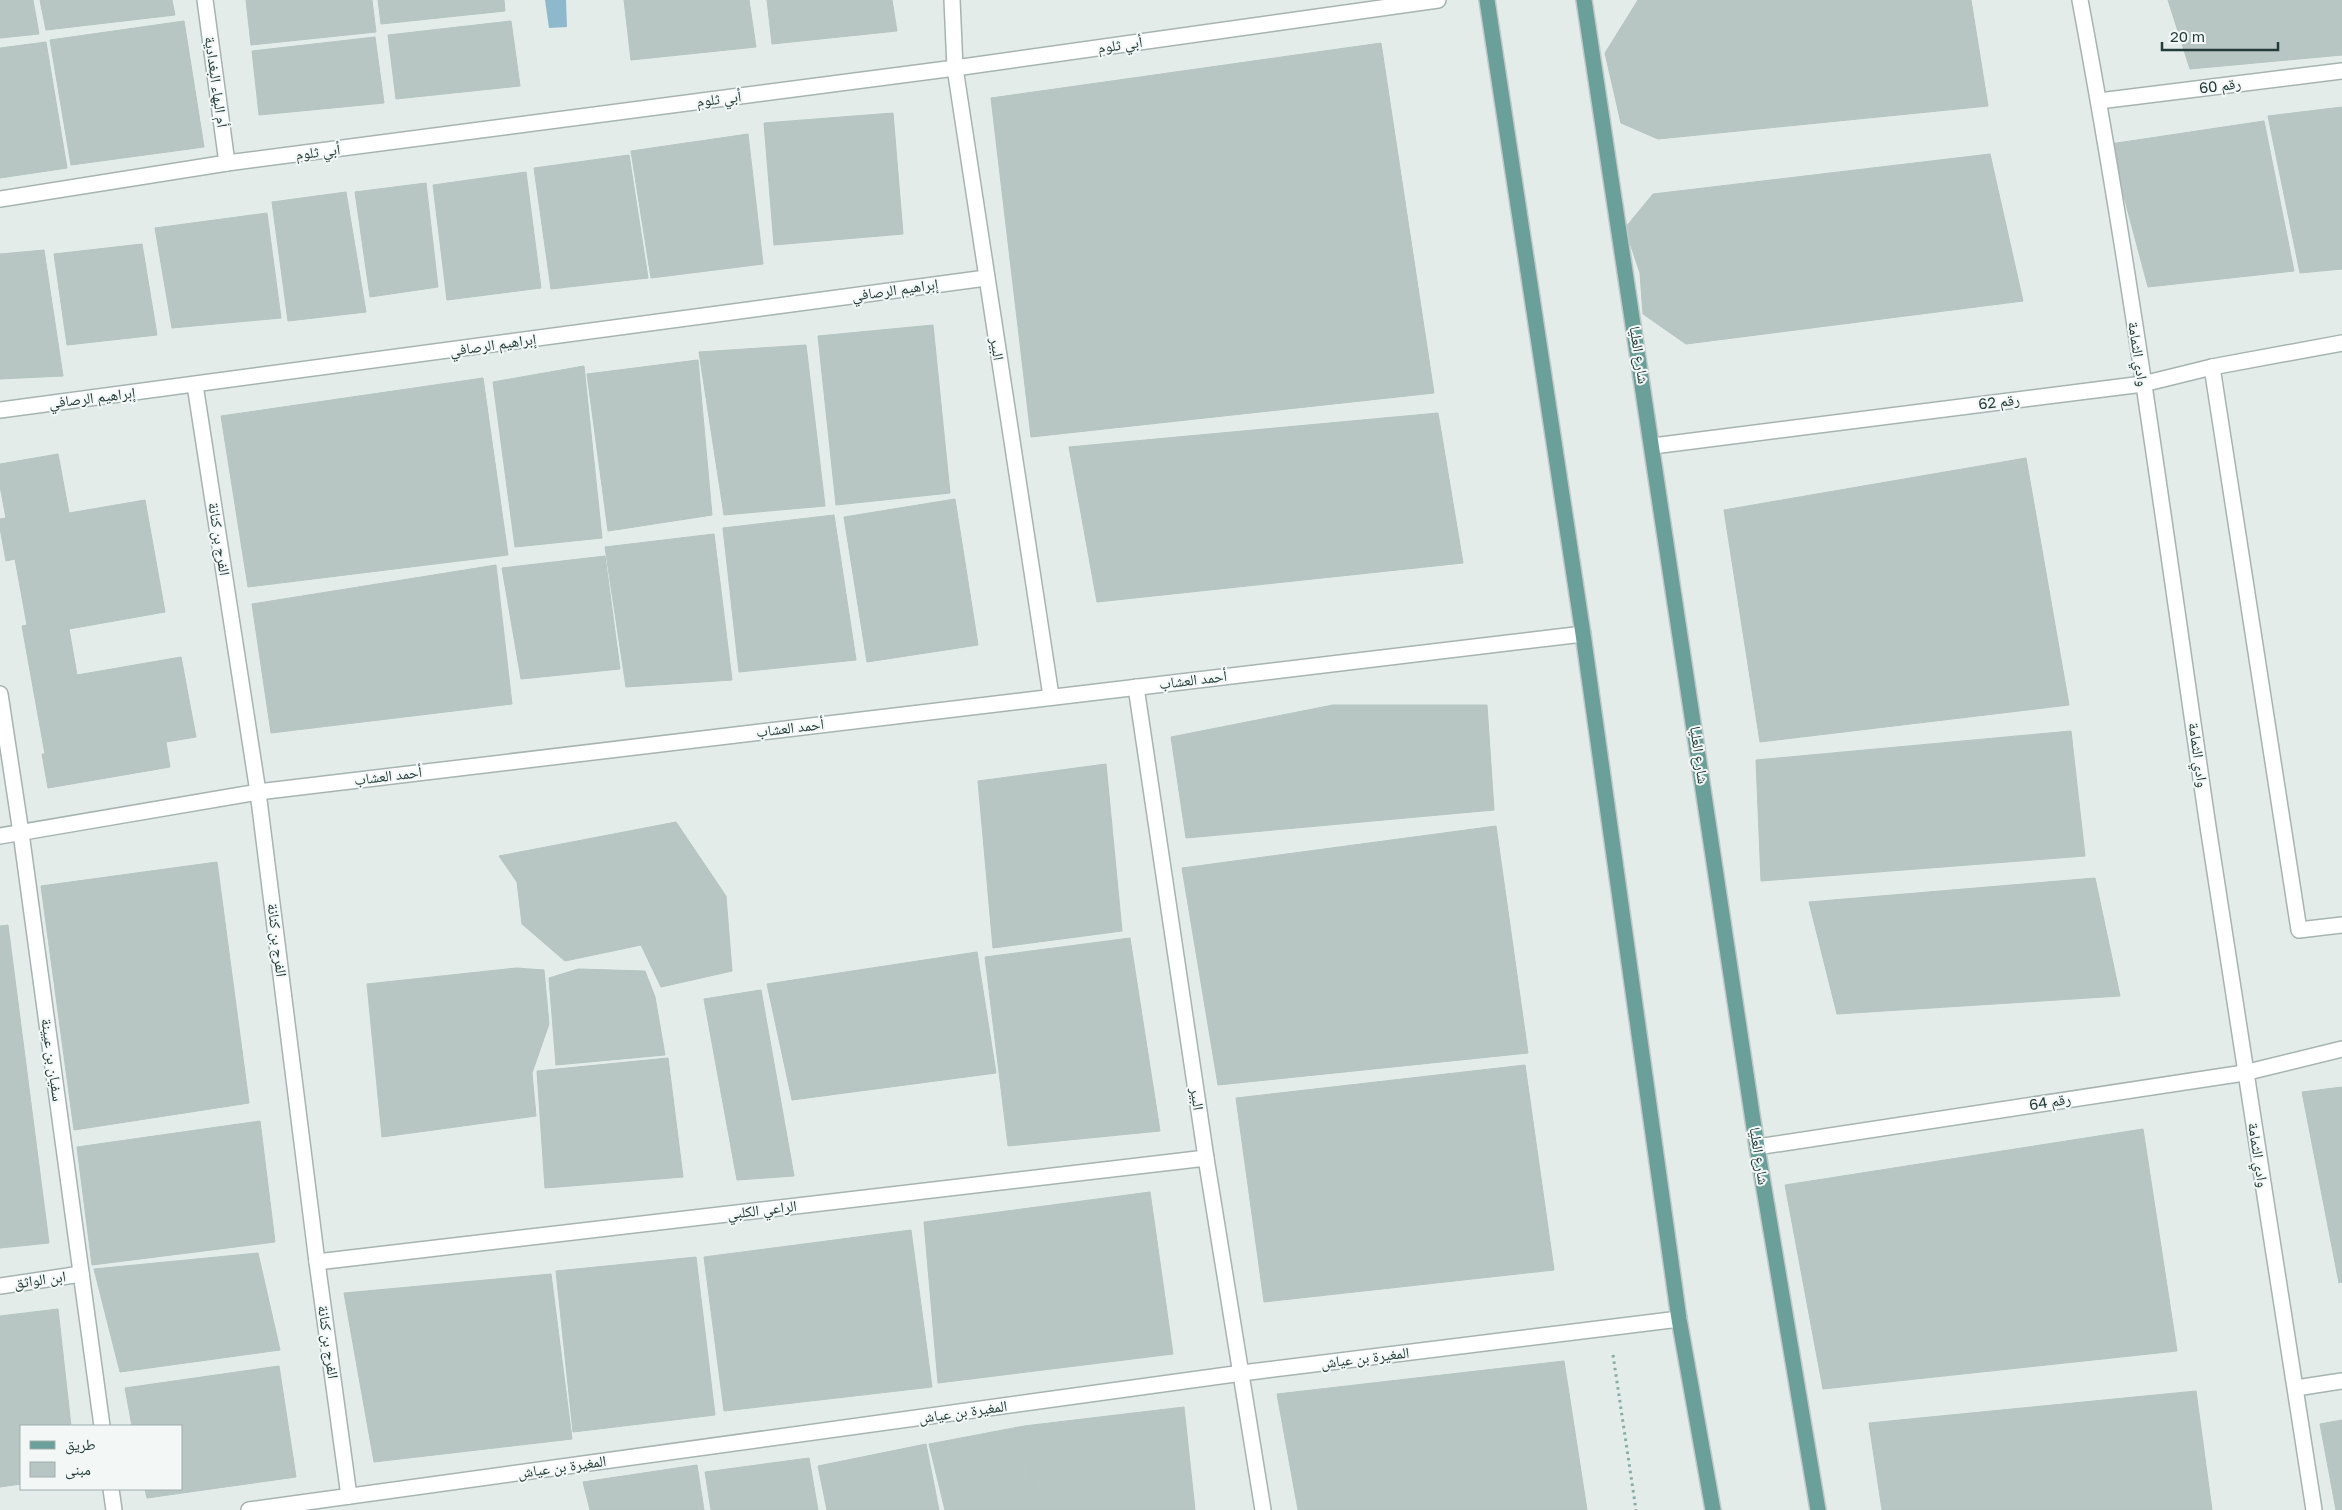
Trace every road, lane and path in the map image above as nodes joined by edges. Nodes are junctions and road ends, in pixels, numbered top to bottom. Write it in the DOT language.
graph roads {
  1 [pos="205,0"];
  2 [pos="952,0"];
  3 [pos="1438,0"];
  4 [pos="1487,0"];
  5 [pos="1584,0"];
  6 [pos="2080,0"];
  7 [pos="955,68"];
  8 [pos="2342,72"];
  9 [pos="2099,101"];
  10 [pos="227,164"];
  11 [pos="0,199"];
  12 [pos="986,278"];
  13 [pos="2342,343"];
  14 [pos="2212,367"];
  15 [pos="2143,384"];
  16 [pos="196,385"];
  17 [pos="0,410"];
  18 [pos="1653,446"];
  19 [pos="1583,634"];
  20 [pos="1136,687"];
  21 [pos="0,694"];
  22 [pos="1052,696"];
  23 [pos="258,792"];
  24 [pos="21,833"];
  25 [pos="0,836"];
  26 [pos="2342,925"];
  27 [pos="2342,1049"];
  28 [pos="2244,1073"];
  29 [pos="1757,1147"];
  30 [pos="1206,1158"];
  31 [pos="317,1262"];
  32 [pos="80,1274"];
  33 [pos="0,1286"];
  34 [pos="1679,1319"];
  35 [pos="1610,1328"];
  36 [pos="1242,1373"];
  37 [pos="2342,1381"];
  38 [pos="2296,1388"];
  39 [pos="102,1425"];
  40 [pos="111,1490"];
  41 [pos="349,1496"];
  42 [pos="114,1510"];
  43 [pos="249,1510"];
  44 [pos="1264,1510"];
  45 [pos="1636,1510"];
  46 [pos="1713,1510"];
  47 [pos="1818,1510"];
  48 [pos="2314,1510"];
  1 -- 10 [label="street, أم البهاء البغدادية"];
  2 -- 7 [label="street, البير"];
  3 -- 7 [label="street, أبي ثلوم"];
  4 -- 19 [label="main road"];
  5 -- 18 [label="main road, شارع العليا"];
  6 -- 9 [label="street, وادي الثمامة"];
  7 -- 10 [label="street, أبي ثلوم"];
  7 -- 12 [label="street, البير"];
  8 -- 9 [label="street, رقم 60"];
  9 -- 15 [label="street, وادي الثمامة"];
  10 -- 11 [label="street, أبي ثلوم"];
  12 -- 16 [label="street, إبراهيم الرصافي"];
  12 -- 22 [label="street, البير"];
  13 -- 14 [label="street, رقم 62"];
  14 -- 15 [label="street, رقم 62"];
  14 -- 26 [label="street"];
  15 -- 18 [label="street, رقم 62"];
  15 -- 28 [label="street, وادي الثمامة"];
  16 -- 17 [label="street, إبراهيم الرصافي"];
  16 -- 23 [label="street, الفرج بن كنانة"];
  18 -- 29 [label="main road, شارع العليا"];
  19 -- 20 [label="street, أحمد العشاب"];
  19 -- 34 [label="main road"];
  20 -- 22 [label="street, أحمد العشاب"];
  20 -- 30 [label="street, البير"];
  21 -- 24 [label="street, سفيان بن عيينة"];
  22 -- 23 [label="street, أحمد العشاب"];
  23 -- 24 [label="street, أحمد العشاب"];
  23 -- 31 [label="street, الفرج بن كنانة"];
  24 -- 25 [label="street, أحمد العشاب"];
  24 -- 32 [label="street, سفيان بن عيينة"];
  27 -- 28 [label="street, رقم 64"];
  28 -- 29 [label="street, رقم 64"];
  28 -- 38 [label="street, وادي الثمامة"];
  29 -- 47 [label="main road, شارع العليا"];
  30 -- 31 [label="street, الراعي الكلبي"];
  30 -- 36 [label="street, البير"];
  31 -- 41 [label="street, الفرج بن كنانة"];
  32 -- 33 [label="street, ابن الواثق"];
  32 -- 39 [label="street, سفيان بن عيينة"];
  34 -- 35 [label="street, المغيرة بن عياش"];
  34 -- 46 [label="main road"];
  35 -- 36 [label="street, المغيرة بن عياش"];
  35 -- 45 [label="path"];
  36 -- 41 [label="street, المغيرة بن عياش"];
  36 -- 44 [label="street, البير"];
  37 -- 38 [label="street"];
  38 -- 48 [label="street, وادي الثمامة"];
  40 -- 42 [label="street"];
  41 -- 43 [label="street, المغيرة بن عياش"];
}
